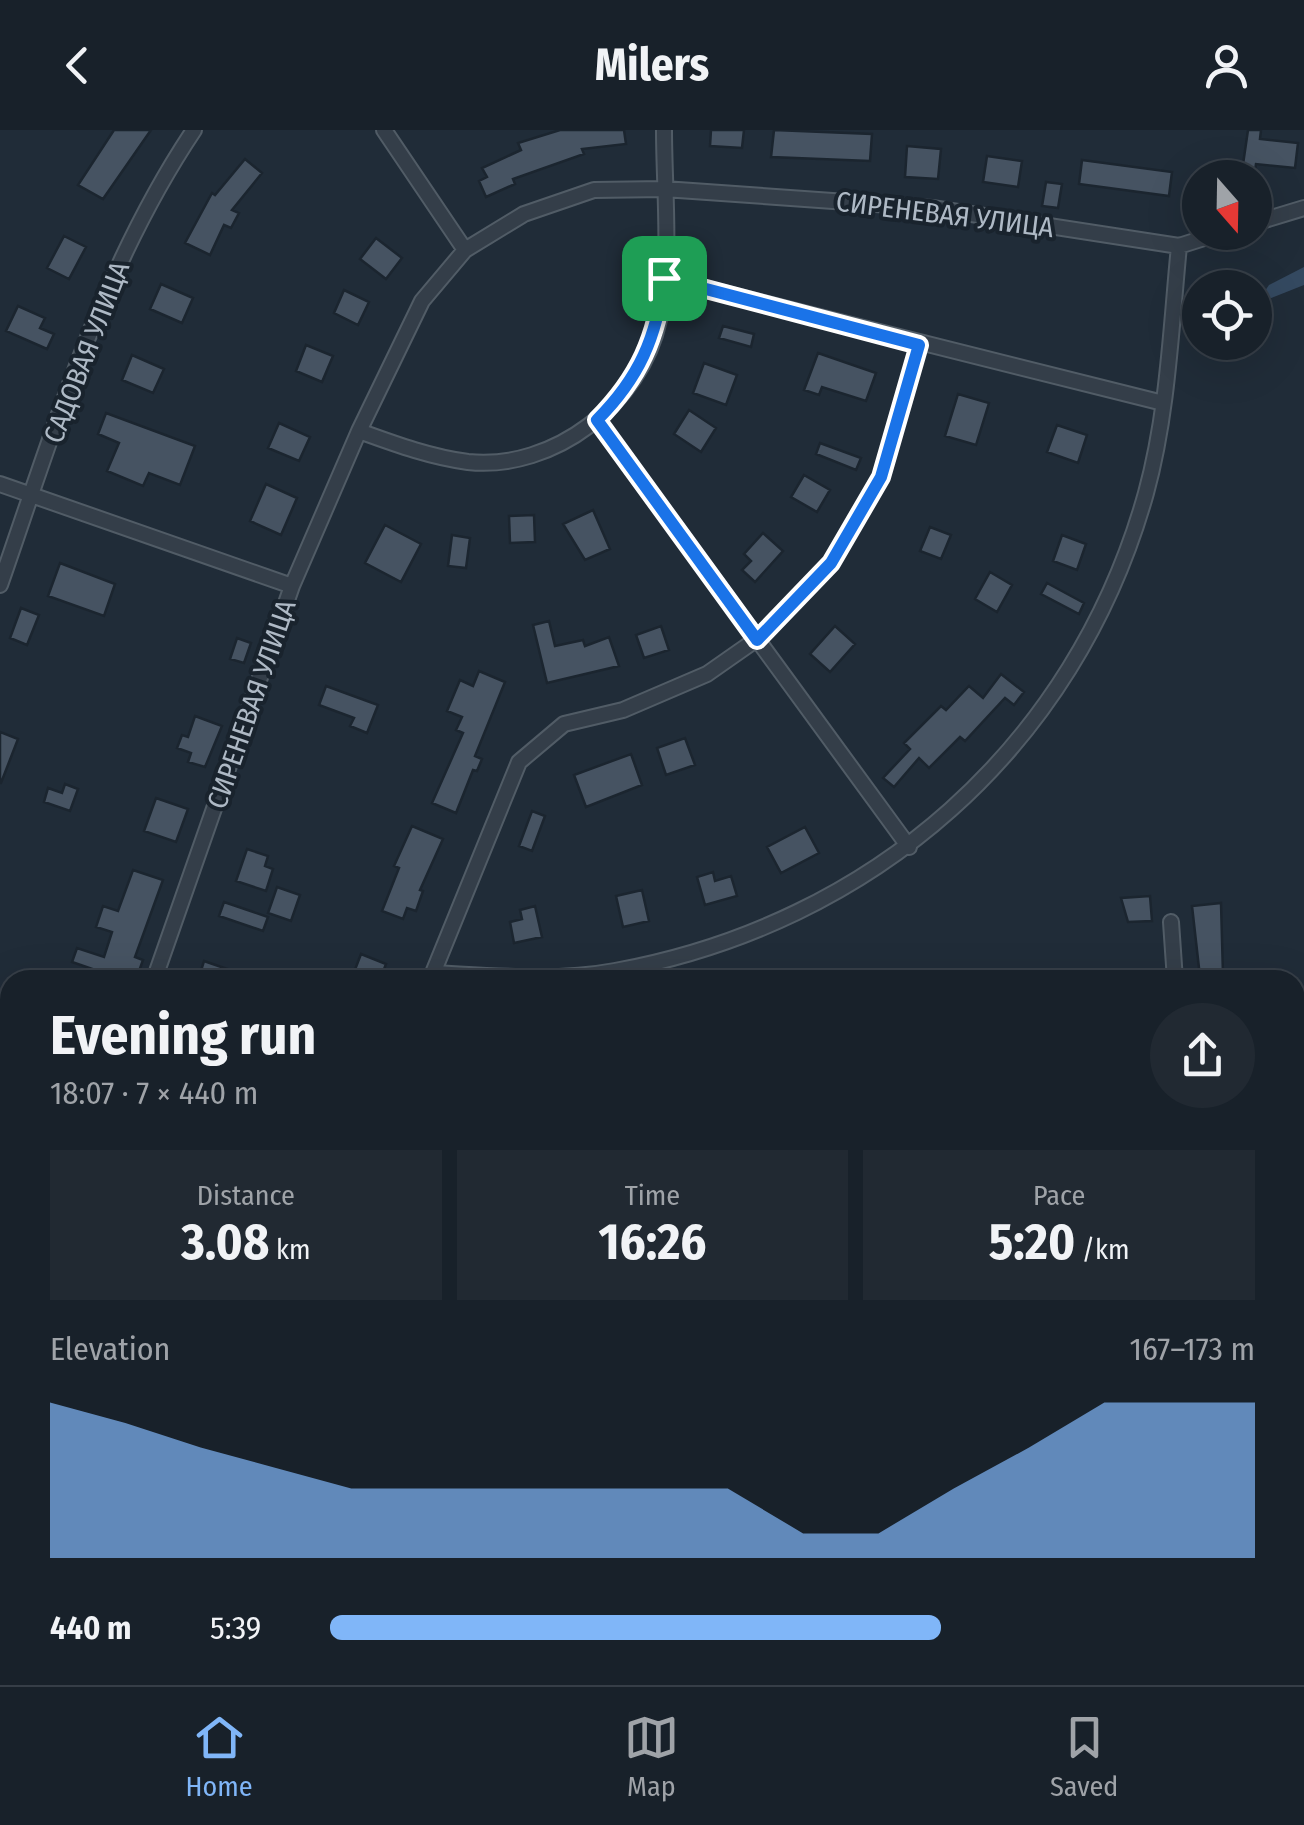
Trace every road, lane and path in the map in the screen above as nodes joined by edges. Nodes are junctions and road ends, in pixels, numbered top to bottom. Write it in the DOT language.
graph roads {
  1 [pos="194,130"];
  2 [pos="384,130"];
  3 [pos="664,130"];
  4 [pos="664,189"];
  5 [pos="1304,208"];
  6 [pos="1272,218"];
  7 [pos="1180,246"];
  8 [pos="465,250"];
  9 [pos="664,278"];
  10 [pos="919,345"];
  11 [pos="1162,403"];
  12 [pos="597,420"];
  13 [pos="359,431"];
  14 [pos="0,484"];
  15 [pos="31,496"];
  16 [pos="0,584"];
  17 [pos="292,586"];
  18 [pos="757,640"];
  19 [pos="909,847"];
  20 [pos="1171,922"];
  21 [pos="158,970"];
  22 [pos="435,970"];
  23 [pos="620,970"];
  24 [pos="1174,970"];
  1 -- 15 [label="street, САДОВАЯ УЛИЦА"];
  2 -- 8 [label="street"];
  3 -- 4 [label="street"];
  4 -- 7 [label="street, СИРЕНЕВАЯ УЛИЦА"];
  4 -- 8 [label="street, СИРЕНЕВАЯ УЛИЦА"];
  4 -- 9 [label="street"];
  5 -- 6 [label="street"];
  7 -- 11 [label="street"];
  8 -- 13 [label="street, СИРЕНЕВАЯ УЛИЦА"];
  9 -- 10 [label="street"];
  9 -- 12 [label="street"];
  10 -- 11 [label="street"];
  10 -- 18 [label="street"];
  11 -- 19 [label="street"];
  12 -- 13 [label="street"];
  12 -- 18 [label="street"];
  13 -- 17 [label="street, СИРЕНЕВАЯ УЛИЦА"];
  14 -- 15 [label="street"];
  15 -- 16 [label="street, САДОВАЯ УЛИЦА"];
  15 -- 17 [label="street"];
  17 -- 21 [label="street, СИРЕНЕВАЯ УЛИЦА"];
  18 -- 19 [label="street"];
  18 -- 22 [label="street"];
  19 -- 23 [label="street"];
  20 -- 24 [label="street"];
}
